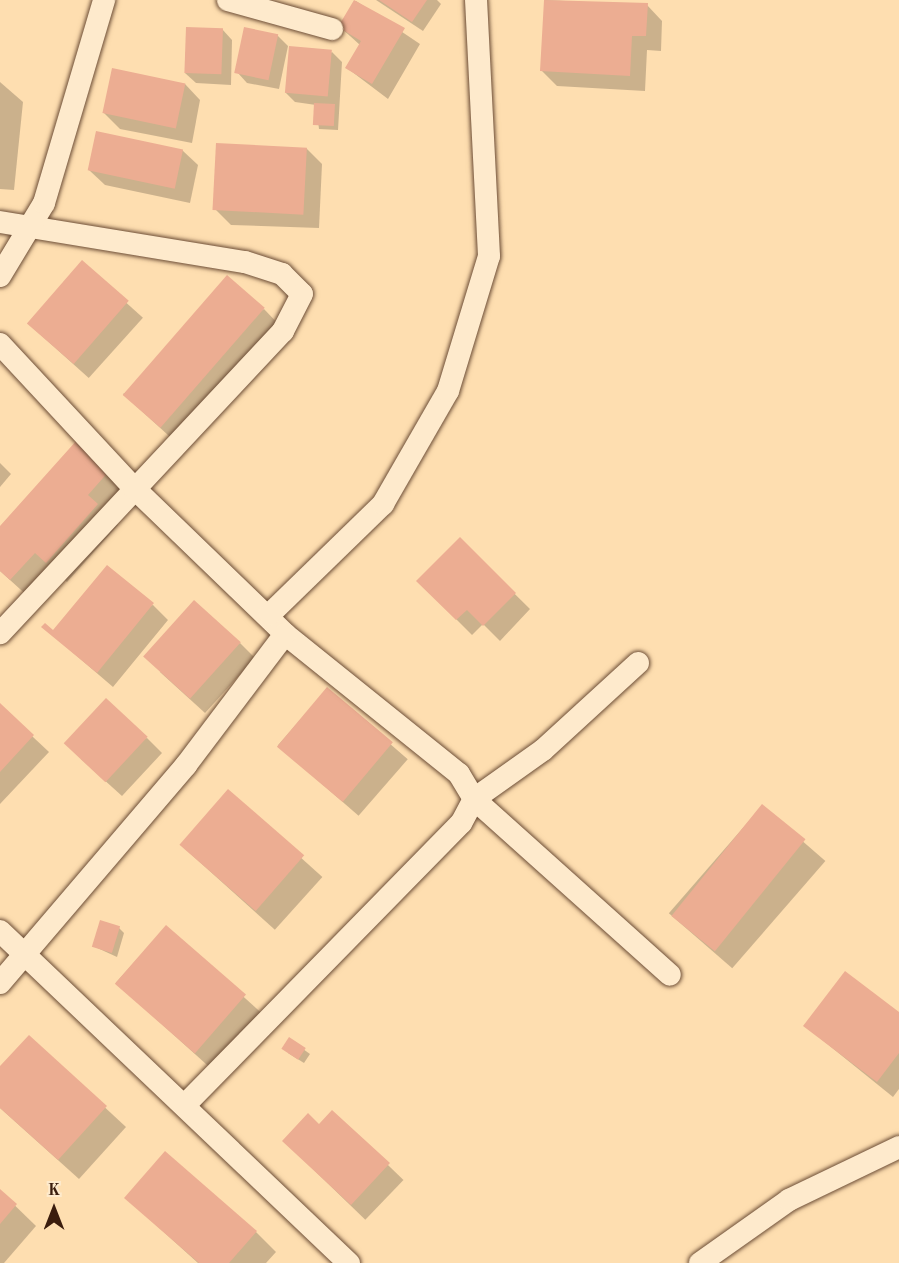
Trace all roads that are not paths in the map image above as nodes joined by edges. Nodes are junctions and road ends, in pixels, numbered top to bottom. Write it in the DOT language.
graph roads {
  1 [pos="104,0"];
  2 [pos="228,0"];
  3 [pos="476,0"];
  4 [pos="332,29"];
  5 [pos="0,222"];
  6 [pos="32,226"];
  7 [pos="0,276"];
  8 [pos="0,344"];
  9 [pos="134,488"];
  10 [pos="270,614"];
  11 [pos="0,633"];
  12 [pos="285,634"];
  13 [pos="638,663"];
  14 [pos="474,799"];
  15 [pos="0,931"];
  16 [pos="25,955"];
  17 [pos="670,975"];
  18 [pos="0,982"];
  19 [pos="186,1104"];
  20 [pos="899,1147"];
  21 [pos="339,1259"];
  22 [pos="700,1263"];
  1 -- 6 [label="street"];
  2 -- 4 [label="street"];
  3 -- 10 [label="street"];
  5 -- 6 [label="street"];
  6 -- 7 [label="street"];
  6 -- 9 [label="street"];
  8 -- 9 [label="street"];
  9 -- 10 [label="street"];
  9 -- 11 [label="street"];
  10 -- 12 [label="street"];
  12 -- 14 [label="street"];
  12 -- 16 [label="street"];
  13 -- 14 [label="street"];
  14 -- 17 [label="street"];
  14 -- 19 [label="street"];
  15 -- 16 [label="street"];
  16 -- 18 [label="street"];
  16 -- 19 [label="street"];
  19 -- 21 [label="street"];
  20 -- 22 [label="street"];
}
